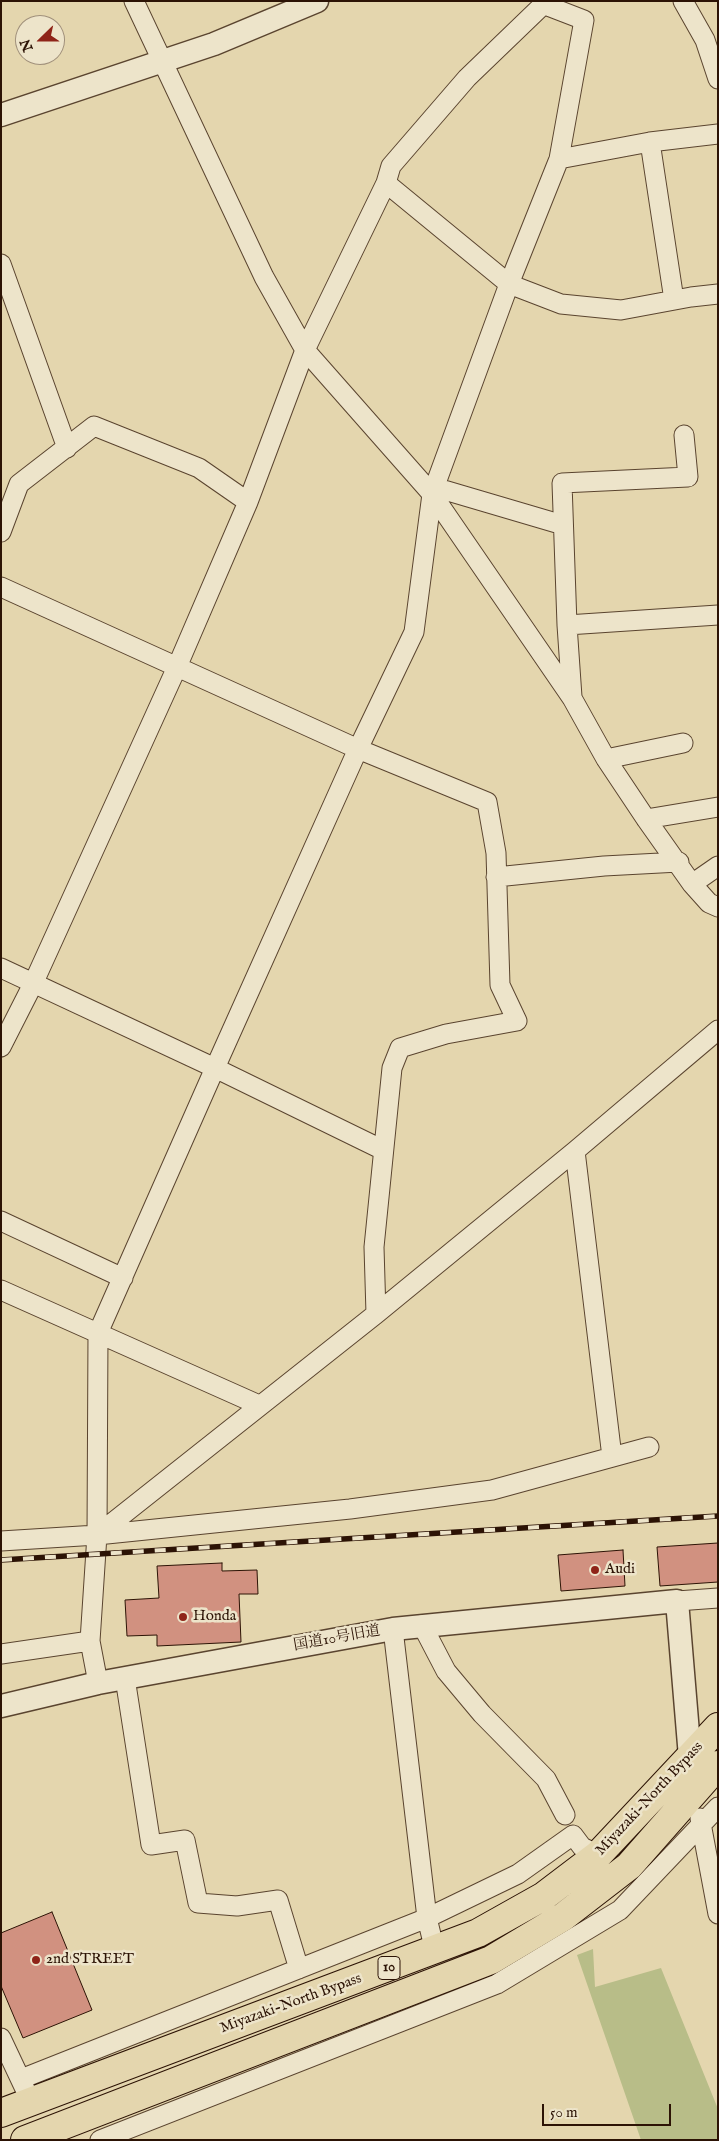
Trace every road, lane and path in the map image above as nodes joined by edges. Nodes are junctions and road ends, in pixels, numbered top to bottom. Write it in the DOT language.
graph roads {
  1 [pos="134,1"];
  2 [pos="317,1"];
  3 [pos="683,1"];
  4 [pos="546,3"];
  5 [pos="162,62"];
  6 [pos="718,79"];
  7 [pos="1,115"];
  8 [pos="718,134"];
  9 [pos="650,142"];
  10 [pos="559,159"];
  11 [pos="386,183"];
  12 [pos="1,264"];
  13 [pos="509,284"];
  14 [pos="718,294"];
  15 [pos="674,300"];
  16 [pos="305,350"];
  17 [pos="684,435"];
  18 [pos="67,448"];
  19 [pos="433,490"];
  20 [pos="248,502"];
  21 [pos="563,525"];
  22 [pos="1,532"];
  23 [pos="1,587"];
  24 [pos="718,615"];
  25 [pos="567,625"];
  26 [pos="177,667"];
  27 [pos="572,698"];
  28 [pos="683,744"];
  29 [pos="358,749"];
  30 [pos="606,759"];
  31 [pos="718,807"];
  32 [pos="646,819"];
  33 [pos="679,862"];
  34 [pos="718,866"];
  35 [pos="496,877"];
  36 [pos="692,884"];
  37 [pos="718,908"];
  38 [pos="1,968"];
  39 [pos="33,984"];
  40 [pos="718,1030"];
  41 [pos="1,1046"];
  42 [pos="215,1068"];
  43 [pos="384,1150"];
  44 [pos="574,1151"];
  45 [pos="1,1222"];
  46 [pos="123,1278"];
  47 [pos="1,1290"];
  48 [pos="376,1314"];
  49 [pos="98,1334"];
  50 [pos="259,1405"];
  51 [pos="649,1447"];
  52 [pos="612,1457"];
  53 [pos="97,1535"];
  54 [pos="1,1542"];
  55 [pos="718,1598"];
  56 [pos="676,1602"];
  57 [pos="422,1624"];
  58 [pos="393,1629"];
  59 [pos="90,1641"];
  60 [pos="1,1654"];
  61 [pos="125,1678"];
  62 [pos="98,1684"];
  63 [pos="1,1706"];
  64 [pos="718,1727"];
  65 [pos="688,1757"];
  66 [pos="718,1765"];
  67 [pos="694,1790"];
  68 [pos="718,1807"];
  69 [pos="566,1815"];
  70 [pos="701,1826"];
  71 [pos="598,1855"];
  72 [pos="718,1914"];
  73 [pos="427,1918"];
  74 [pos="435,1951"];
  75 [pos="299,1969"];
  76 [pos="1,2038"];
  77 [pos="26,2090"];
  78 [pos="1,2113"];
  79 [pos="65,2135"];
  80 [pos="25,2140"];
  81 [pos="100,2140"];
  1 -- 5 [label="street"];
  2 -- 5 [label="street"];
  3 -- 6 [label="street"];
  4 -- 10 [label="street"];
  4 -- 11 [label="street"];
  5 -- 7 [label="street"];
  5 -- 16 [label="street"];
  8 -- 9 [label="street"];
  9 -- 10 [label="street"];
  9 -- 15 [label="street"];
  10 -- 13 [label="street"];
  11 -- 13 [label="street"];
  11 -- 16 [label="street"];
  12 -- 18 [label="street"];
  13 -- 15 [label="street"];
  13 -- 19 [label="street"];
  14 -- 15 [label="street"];
  16 -- 19 [label="street"];
  16 -- 20 [label="street"];
  17 -- 21 [label="street"];
  18 -- 20 [label="street"];
  18 -- 22 [label="street"];
  19 -- 21 [label="street"];
  19 -- 27 [label="street"];
  19 -- 29 [label="street"];
  20 -- 26 [label="street"];
  21 -- 25 [label="street"];
  23 -- 26 [label="street"];
  24 -- 25 [label="street"];
  25 -- 27 [label="street"];
  26 -- 29 [label="street"];
  26 -- 39 [label="street"];
  27 -- 30 [label="street"];
  28 -- 30 [label="street"];
  29 -- 35 [label="street"];
  29 -- 42 [label="street"];
  30 -- 32 [label="street"];
  31 -- 32 [label="street"];
  32 -- 33 [label="street"];
  33 -- 35 [label="street"];
  33 -- 36 [label="street"];
  34 -- 36 [label="street"];
  35 -- 43 [label="street"];
  36 -- 37 [label="street"];
  38 -- 39 [label="street"];
  39 -- 41 [label="street"];
  39 -- 42 [label="street"];
  40 -- 44 [label="street"];
  42 -- 43 [label="street"];
  42 -- 46 [label="street"];
  43 -- 48 [label="street"];
  44 -- 48 [label="street"];
  44 -- 52 [label="street"];
  45 -- 46 [label="street"];
  46 -- 49 [label="street"];
  47 -- 49 [label="street"];
  48 -- 50 [label="street"];
  49 -- 50 [label="street"];
  49 -- 53 [label="street"];
  50 -- 53 [label="street"];
  51 -- 52 [label="street"];
  52 -- 53 [label="street"];
  53 -- 54 [label="street"];
  53 -- 59 [label="street"];
  55 -- 56 [label="street"];
  56 -- 57 [label="street, 国道10号旧道"];
  56 -- 65 [label="street"];
  57 -- 58 [label="street, 国道10号旧道"];
  57 -- 69 [label="street"];
  58 -- 61 [label="street, 国道10号旧道"];
  58 -- 73 [label="street"];
  59 -- 60 [label="street"];
  59 -- 62 [label="street"];
  61 -- 62 [label="street, 国道10号旧道"];
  61 -- 75 [label="street"];
  62 -- 63 [label="street, 国道10号旧道"];
  64 -- 65 [label="highway, Miyazaki-North Bypass / 10"];
  65 -- 67 [label="street"];
  65 -- 71 [label="highway, Miyazaki-North Bypass / 10"];
  66 -- 67 [label="highway, Miyazaki-North Bypass / 10"];
  67 -- 70 [label="street"];
  67 -- 79 [label="highway, Miyazaki-North Bypass / 10"];
  68 -- 70 [label="street"];
  70 -- 72 [label="street"];
  70 -- 81 [label="street"];
  71 -- 73 [label="street"];
  71 -- 74 [label="highway, Miyazaki-North Bypass / 10"];
  73 -- 74 [label="street"];
  73 -- 75 [label="street"];
  74 -- 77 [label="highway, Miyazaki-North Bypass / 10"];
  75 -- 77 [label="street"];
  76 -- 77 [label="street"];
  77 -- 78 [label="highway, Miyazaki-North Bypass / 10"];
  79 -- 80 [label="highway, Miyazaki-North Bypass / 10"];
}
